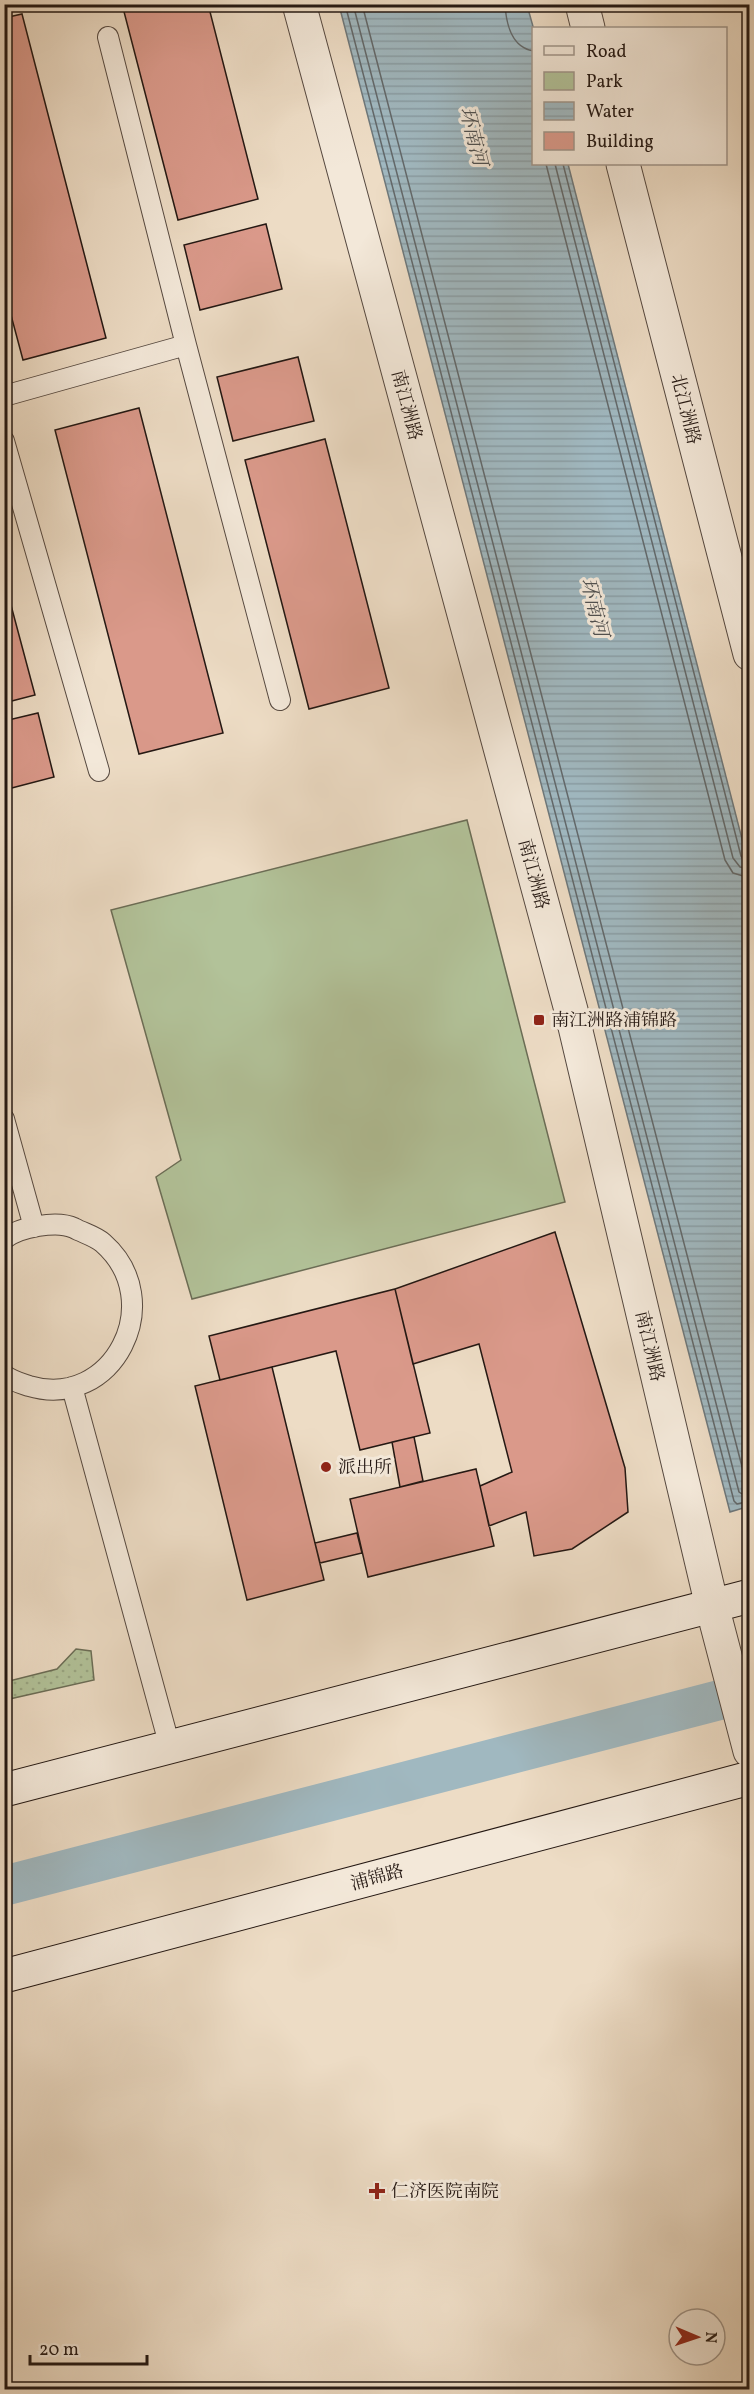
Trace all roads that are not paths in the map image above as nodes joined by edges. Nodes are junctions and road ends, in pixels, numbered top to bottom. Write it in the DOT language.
graph roads {
  1 [pos="299,4"];
  2 [pos="582,4"];
  3 [pos="588,27"];
  4 [pos="108,37"];
  5 [pos="623,165"];
  6 [pos="186,345"];
  7 [pos="4,396"];
  8 [pos="4,441"];
  9 [pos="750,654"];
  10 [pos="280,700"];
  11 [pos="99,771"];
  12 [pos="4,1119"];
  13 [pos="34,1227"];
  14 [pos="4,1239"];
  15 [pos="4,1375"];
  16 [pos="72,1387"];
  17 [pos="750,1596"];
  18 [pos="716,1620"];
  19 [pos="170,1747"];
  20 [pos="749,1749"];
  21 [pos="750,1778"];
  22 [pos="4,1790"];
  23 [pos="4,1976"];
  1 -- 18 [label="street, 南江洲路"];
  2 -- 3 [label="street"];
  4 -- 6 [label="lane"];
  5 -- 9 [label="street, 北江洲路"];
  6 -- 7 [label="lane"];
  6 -- 10 [label="lane"];
  8 -- 11 [label="lane"];
  12 -- 13 [label="lane"];
  13 -- 14 [label="lane"];
  13 -- 16 [label="lane"];
  15 -- 16 [label="lane"];
  16 -- 19 [label="lane"];
  17 -- 18 [label="street"];
  18 -- 19 [label="street"];
  18 -- 20 [label="street, 南江洲路"];
  19 -- 22 [label="street"];
  21 -- 23 [label="street, 浦锦路"];
}
